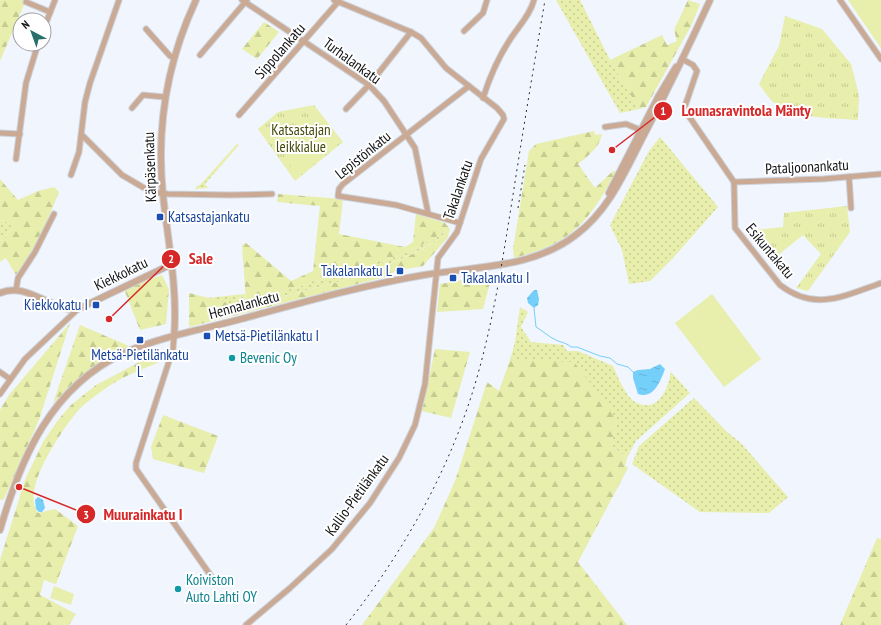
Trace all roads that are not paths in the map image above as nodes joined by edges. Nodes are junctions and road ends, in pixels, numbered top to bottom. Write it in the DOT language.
graph roads {
  1 [pos="55,0"];
  2 [pos="119,0"];
  3 [pos="196,0"];
  4 [pos="488,0"];
  5 [pos="534,0"];
  6 [pos="710,0"];
  7 [pos="840,0"];
  8 [pos="244,1"];
  9 [pos="336,1"];
  10 [pos="26,2"];
  11 [pos="50,12"];
  12 [pos="146,29"];
  13 [pos="464,31"];
  14 [pos="410,32"];
  15 [pos="305,42"];
  16 [pos="35,52"];
  17 [pos="200,55"];
  18 [pos="175,58"];
  19 [pos="682,59"];
  20 [pos="881,59"];
  21 [pos="369,85"];
  22 [pos="469,86"];
  23 [pos="164,97"];
  24 [pos="484,98"];
  25 [pos="132,108"];
  26 [pos="346,109"];
  27 [pos="239,115"];
  28 [pos="605,127"];
  29 [pos="643,131"];
  30 [pos="0,132"];
  31 [pos="20,134"];
  32 [pos="407,134"];
  33 [pos="82,135"];
  34 [pos="16,159"];
  35 [pos="881,174"];
  36 [pos="71,175"];
  37 [pos="849,177"];
  38 [pos="734,182"];
  39 [pos="163,193"];
  40 [pos="272,194"];
  41 [pos="851,208"];
  42 [pos="428,213"];
  43 [pos="54,214"];
  44 [pos="460,223"];
  45 [pos="172,264"];
  46 [pos="436,273"];
  47 [pos="881,283"];
  48 [pos="16,290"];
  49 [pos="0,293"];
  50 [pos="78,309"];
  51 [pos="174,337"];
  52 [pos="0,372"];
  53 [pos="10,379"];
  54 [pos="0,394"];
  55 [pos="2,512"];
  56 [pos="0,530"];
  57 [pos="211,576"];
  58 [pos="246,625"];
  1 -- 11 [label="street"];
  2 -- 33 [label="street"];
  3 -- 18 [label="street, Kärpäsenkatu"];
  4 -- 13 [label="street"];
  5 -- 24 [label="street"];
  6 -- 19 [label="street, Hennalankatu"];
  7 -- 20 [label="street"];
  8 -- 15 [label="street, Turhalankatu"];
  8 -- 17 [label="street"];
  9 -- 14 [label="street"];
  9 -- 15 [label="street, Sippolankatu"];
  10 -- 11 [label="street"];
  12 -- 18 [label="street"];
  14 -- 21 [label="street"];
  14 -- 22 [label="street"];
  15 -- 21 [label="street, Turhalankatu"];
  15 -- 27 [label="street, Sippolankatu"];
  16 -- 31 [label="street"];
  18 -- 23 [label="street, Kärpäsenkatu"];
  19 -- 29 [label="street, Hennalankatu"];
  19 -- 38 [label="street"];
  21 -- 26 [label="street"];
  21 -- 32 [label="street, Turhalankatu"];
  22 -- 24 [label="street"];
  22 -- 32 [label="street, Lepistönkatu"];
  23 -- 25 [label="street"];
  23 -- 39 [label="street, Kärpäsenkatu"];
  24 -- 44 [label="street, Takalankatu"];
  28 -- 29 [label="street"];
  29 -- 46 [label="street, Hennalankatu"];
  30 -- 31 [label="street"];
  31 -- 34 [label="street"];
  32 -- 42 [label="street, Turhalankatu"];
  32 -- 42 [label="street, Lepistönkatu"];
  33 -- 36 [label="street"];
  33 -- 39 [label="street"];
  35 -- 37 [label="street, Pataljoonankatu"];
  37 -- 38 [label="street, Pataljoonankatu"];
  37 -- 41 [label="street"];
  38 -- 47 [label="street, Esikuntakatu"];
  39 -- 40 [label="street"];
  39 -- 45 [label="street, Kärpäsenkatu"];
  42 -- 44 [label="street"];
  43 -- 48 [label="street"];
  44 -- 46 [label="street, Takalankatu"];
  45 -- 50 [label="street, Kiekkokatu"];
  45 -- 51 [label="street, Kärpäsenkatu"];
  46 -- 51 [label="street, Hennalankatu"];
  46 -- 58 [label="street, Kallio-Pietilänkatu"];
  48 -- 49 [label="street"];
  48 -- 50 [label="street"];
  50 -- 53 [label="street, Kiekkokatu"];
  51 -- 55 [label="street, Hennalankatu"];
  51 -- 57 [label="street"];
  52 -- 53 [label="street"];
  53 -- 54 [label="street, Kiekkokatu"];
  55 -- 56 [label="street, Hennalankatu"];
}
